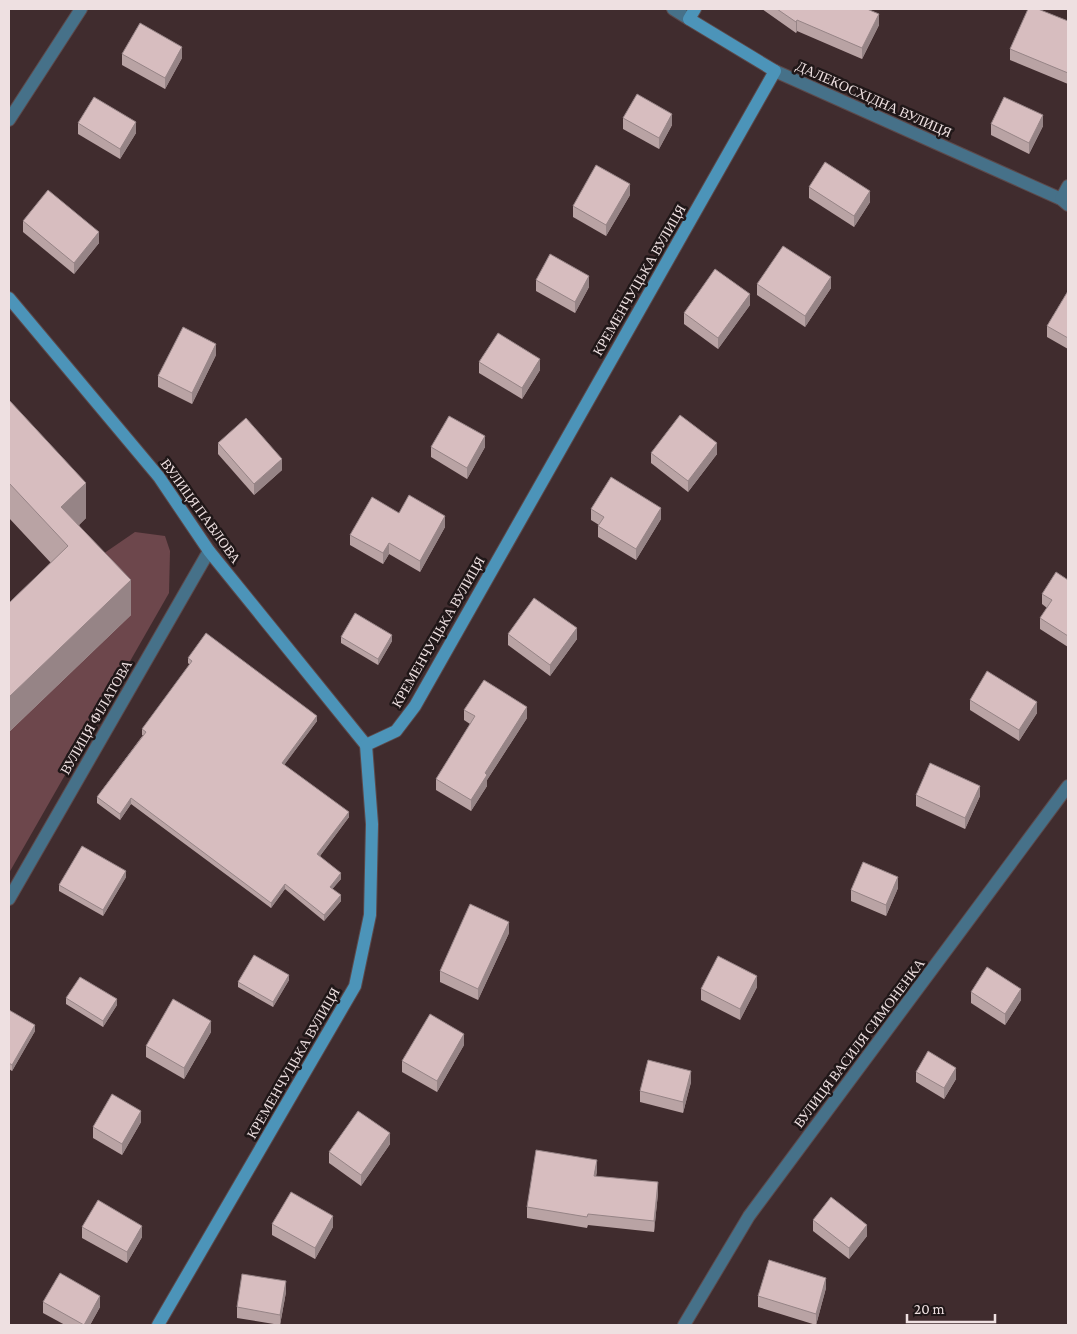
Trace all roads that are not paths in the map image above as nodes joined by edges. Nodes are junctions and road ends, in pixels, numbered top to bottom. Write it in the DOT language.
graph roads {
  1 [pos="81,9"];
  2 [pos="673,9"];
  3 [pos="692,14"];
  4 [pos="775,71"];
  5 [pos="9,120"];
  6 [pos="1068,186"];
  7 [pos="1064,202"];
  8 [pos="9,298"];
  9 [pos="210,551"];
  10 [pos="366,745"];
  11 [pos="1068,786"];
  12 [pos="9,899"];
  13 [pos="158,1325"];
  14 [pos="684,1325"];
  1 -- 5 [label="street"];
  2 -- 3 [label="street, ДАЛЕКОСХІДНА ВУЛИЦЯ"];
  3 -- 4 [label="street, ДАЛЕКОСХІДНА ВУЛИЦЯ"];
  4 -- 7 [label="street, ДАЛЕКОСХІДНА ВУЛИЦЯ"];
  4 -- 10 [label="street, КРЕМЕНЧУЦЬКА ВУЛИЦЯ"];
  6 -- 7 [label="street"];
  8 -- 9 [label="street, ВУЛИЦЯ ПАВЛОВА"];
  9 -- 10 [label="street, ВУЛИЦЯ ПАВЛОВА"];
  9 -- 12 [label="street, ВУЛИЦЯ ФІЛАТОВА"];
  10 -- 13 [label="street, КРЕМЕНЧУЦЬКА ВУЛИЦЯ"];
  11 -- 14 [label="street, ВУЛИЦЯ ВАСИЛЯ СИМОНЕНКА"];
}
